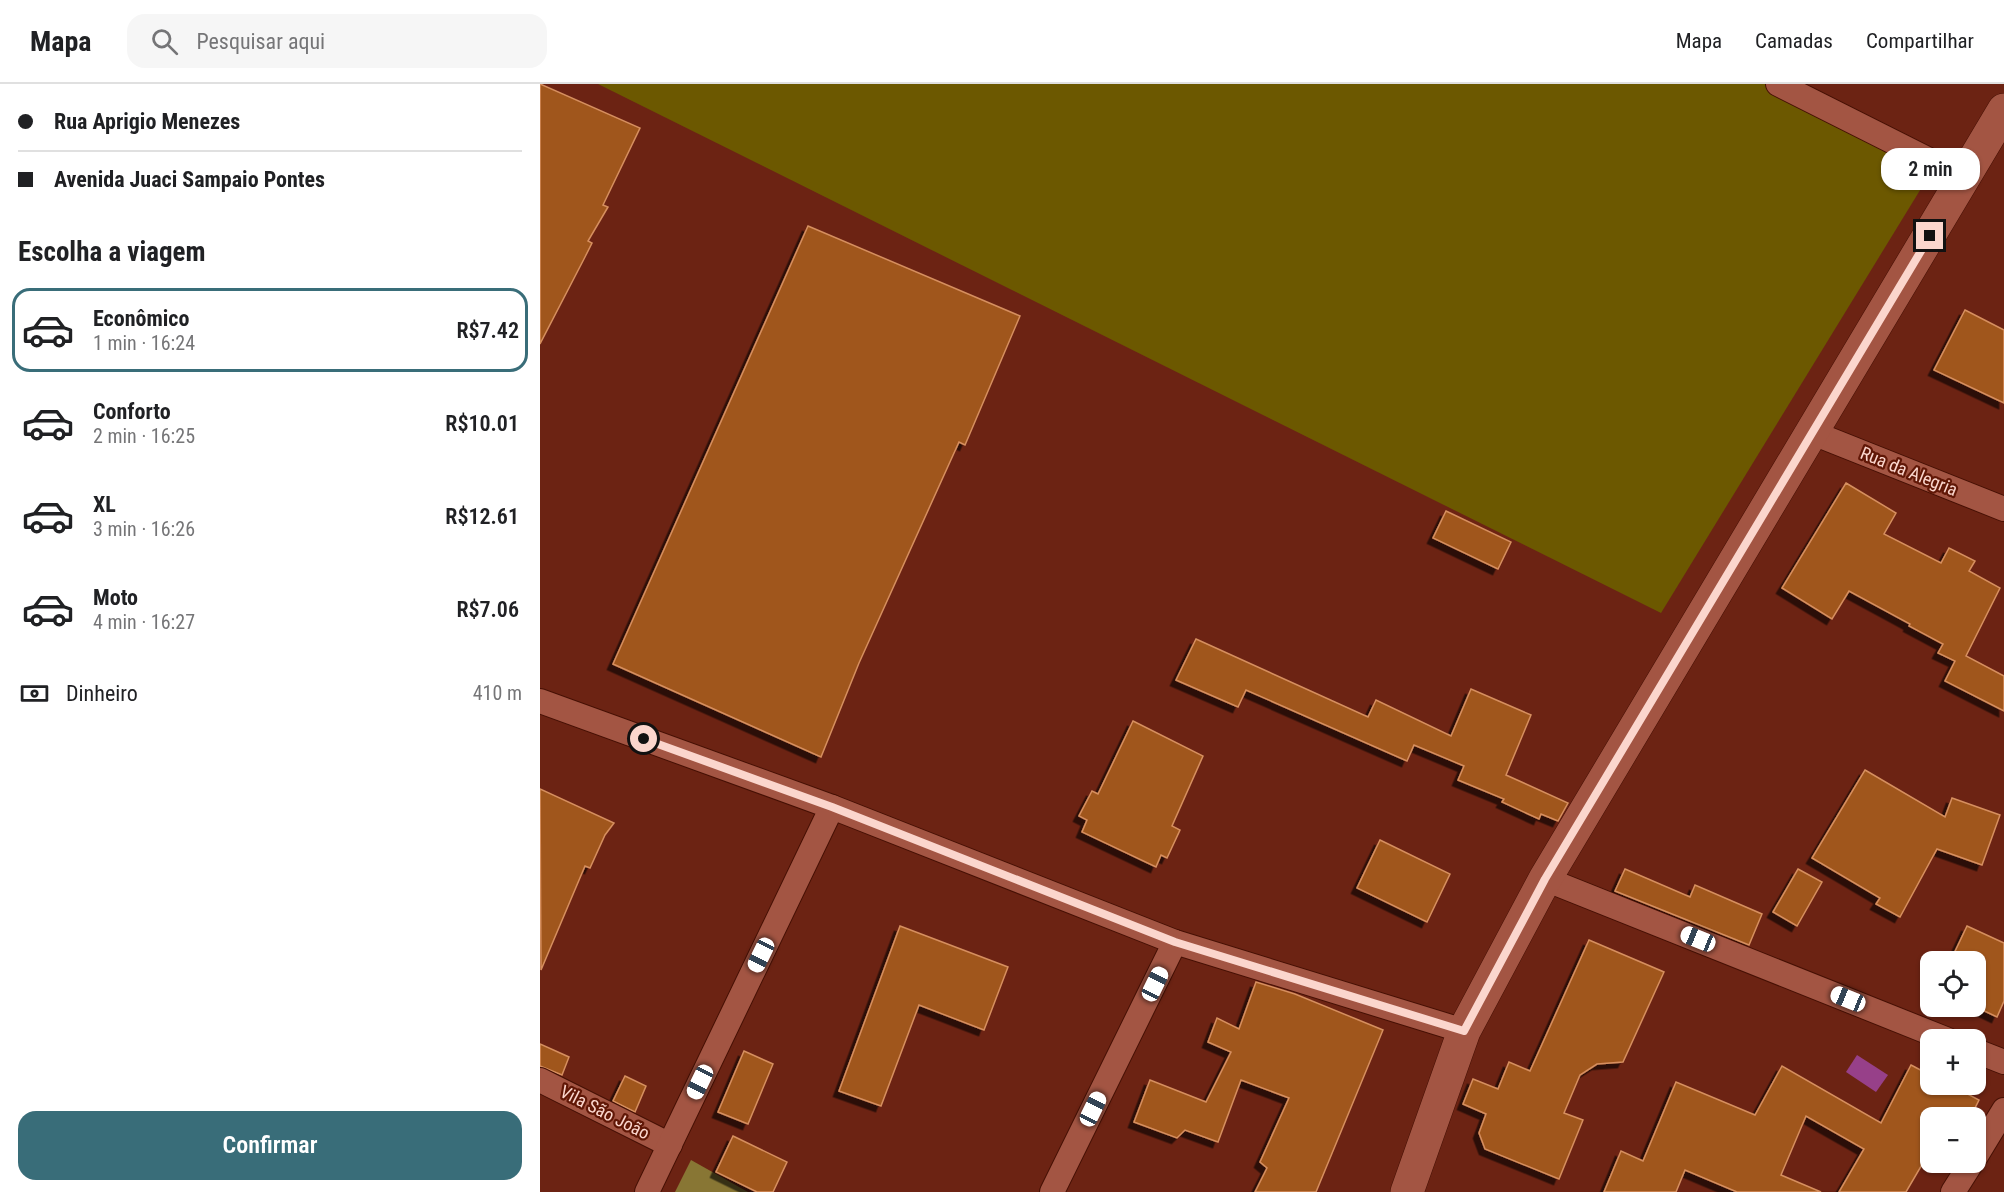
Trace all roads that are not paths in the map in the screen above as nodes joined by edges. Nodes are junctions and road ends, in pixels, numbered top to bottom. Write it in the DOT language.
graph roads {
  1 [pos="1778,84"];
  2 [pos="2004,110"];
  3 [pos="1965,178"];
  4 [pos="1813,433"];
  5 [pos="2004,509"];
  6 [pos="540,701"];
  7 [pos="832,807"];
  8 [pos="1545,879"];
  9 [pos="1175,942"];
  10 [pos="1920,1029"];
  11 [pos="1464,1031"];
  12 [pos="1986,1055"];
  13 [pos="2004,1062"];
  14 [pos="540,1080"];
  15 [pos="2004,1110"];
  16 [pos="1986,1140"];
  17 [pos="670,1145"];
  18 [pos="1965,1173"];
  19 [pos="647,1192"];
  20 [pos="1052,1192"];
  21 [pos="1407,1192"];
  22 [pos="1953,1192"];
  1 -- 3 [label="street"];
  2 -- 3 [label="main road"];
  3 -- 4 [label="main road"];
  4 -- 5 [label="street, Rua da Alegria"];
  4 -- 8 [label="main road"];
  6 -- 7 [label="street"];
  7 -- 9 [label="street"];
  7 -- 17 [label="street"];
  8 -- 10 [label="street"];
  8 -- 11 [label="main road"];
  9 -- 11 [label="street"];
  9 -- 20 [label="street"];
  11 -- 21 [label="main road"];
  12 -- 13 [label="street"];
  14 -- 17 [label="street, Vila São João"];
  15 -- 16 [label="street"];
  17 -- 19 [label="street"];
  18 -- 22 [label="street"];
}
